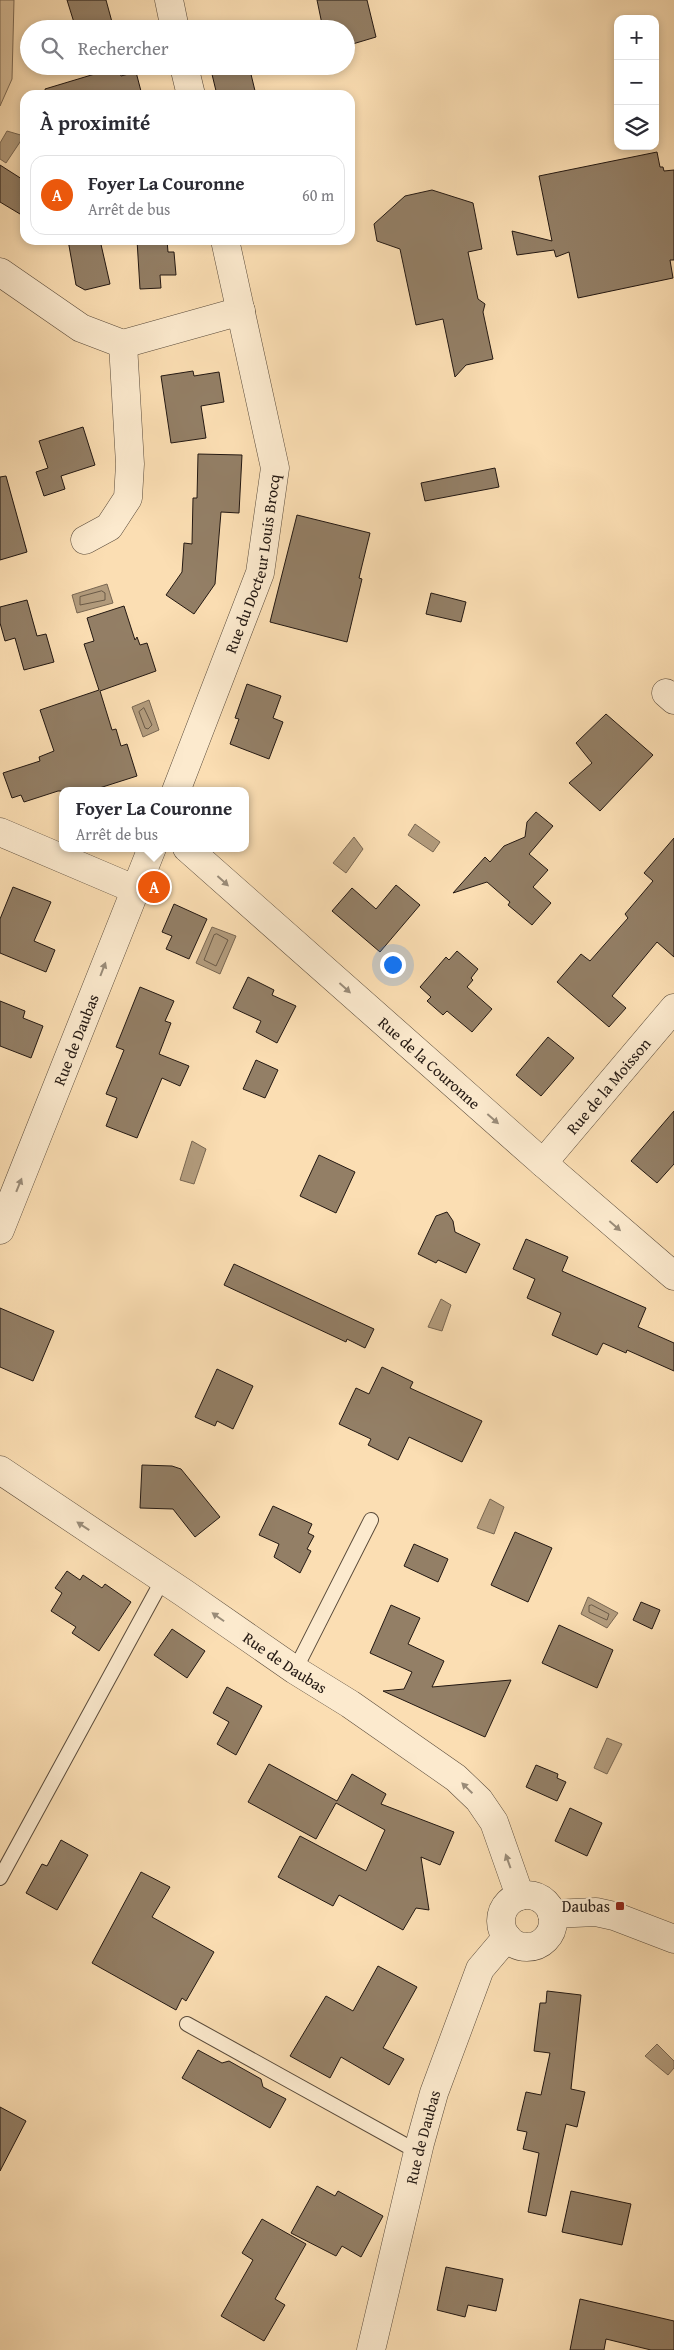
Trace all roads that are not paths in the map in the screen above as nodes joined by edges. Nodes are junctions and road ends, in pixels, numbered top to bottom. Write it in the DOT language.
graph roads {
  1 [pos="169,0"];
  2 [pos="173,20"];
  3 [pos="186,75"];
  4 [pos="190,90"];
  5 [pos="226,245"];
  6 [pos="0,272"];
  7 [pos="241,311"];
  8 [pos="123,344"];
  9 [pos="85,540"];
  10 [pos="178,787"];
  11 [pos="0,832"];
  12 [pos="150,852"];
  13 [pos="192,852"];
  14 [pos="134,889"];
  15 [pos="674,1008"];
  16 [pos="543,1163"];
  17 [pos="0,1230"];
  18 [pos="674,1276"];
  19 [pos="0,1470"];
  20 [pos="371,1520"];
  21 [pos="163,1579"];
  22 [pos="295,1670"];
  23 [pos="0,1878"];
  24 [pos="520,1896"];
  25 [pos="552,1914"];
  26 [pos="507,1937"];
  27 [pos="674,1939"];
  28 [pos="187,2024"];
  29 [pos="418,2152"];
  30 [pos="374,2349"];
  1 -- 2 [label="street"];
  3 -- 4 [label="street"];
  5 -- 7 [label="street, Rue du Docteur Louis Brocq"];
  6 -- 8 [label="street"];
  7 -- 8 [label="street"];
  7 -- 10 [label="street, Rue du Docteur Louis Brocq"];
  8 -- 9 [label="street"];
  11 -- 14 [label="street"];
  12 -- 14 [label="street, Rue de Daubas"];
  13 -- 16 [label="street, Rue de la Couronne, one-way"];
  17 -- 14 [label="street, Rue de Daubas, one-way"];
  15 -- 16 [label="street, Rue de la Moisson"];
  16 -- 18 [label="street, Rue de la Couronne, one-way"];
  21 -- 19 [label="street, Rue de Daubas, one-way"];
  20 -- 22 [label="lane"];
  22 -- 21 [label="street, Rue de Daubas, one-way"];
  21 -- 23 [label="lane"];
  24 -- 22 [label="street, Rue de Daubas, one-way"];
  24 -- 25 [label="street"];
  24 -- 26 [label="street"];
  25 -- 26 [label="street"];
  25 -- 27 [label="street"];
  26 -- 29 [label="street, Rue de Daubas"];
  28 -- 29 [label="lane"];
  29 -- 30 [label="street, Rue de Daubas"];
}
